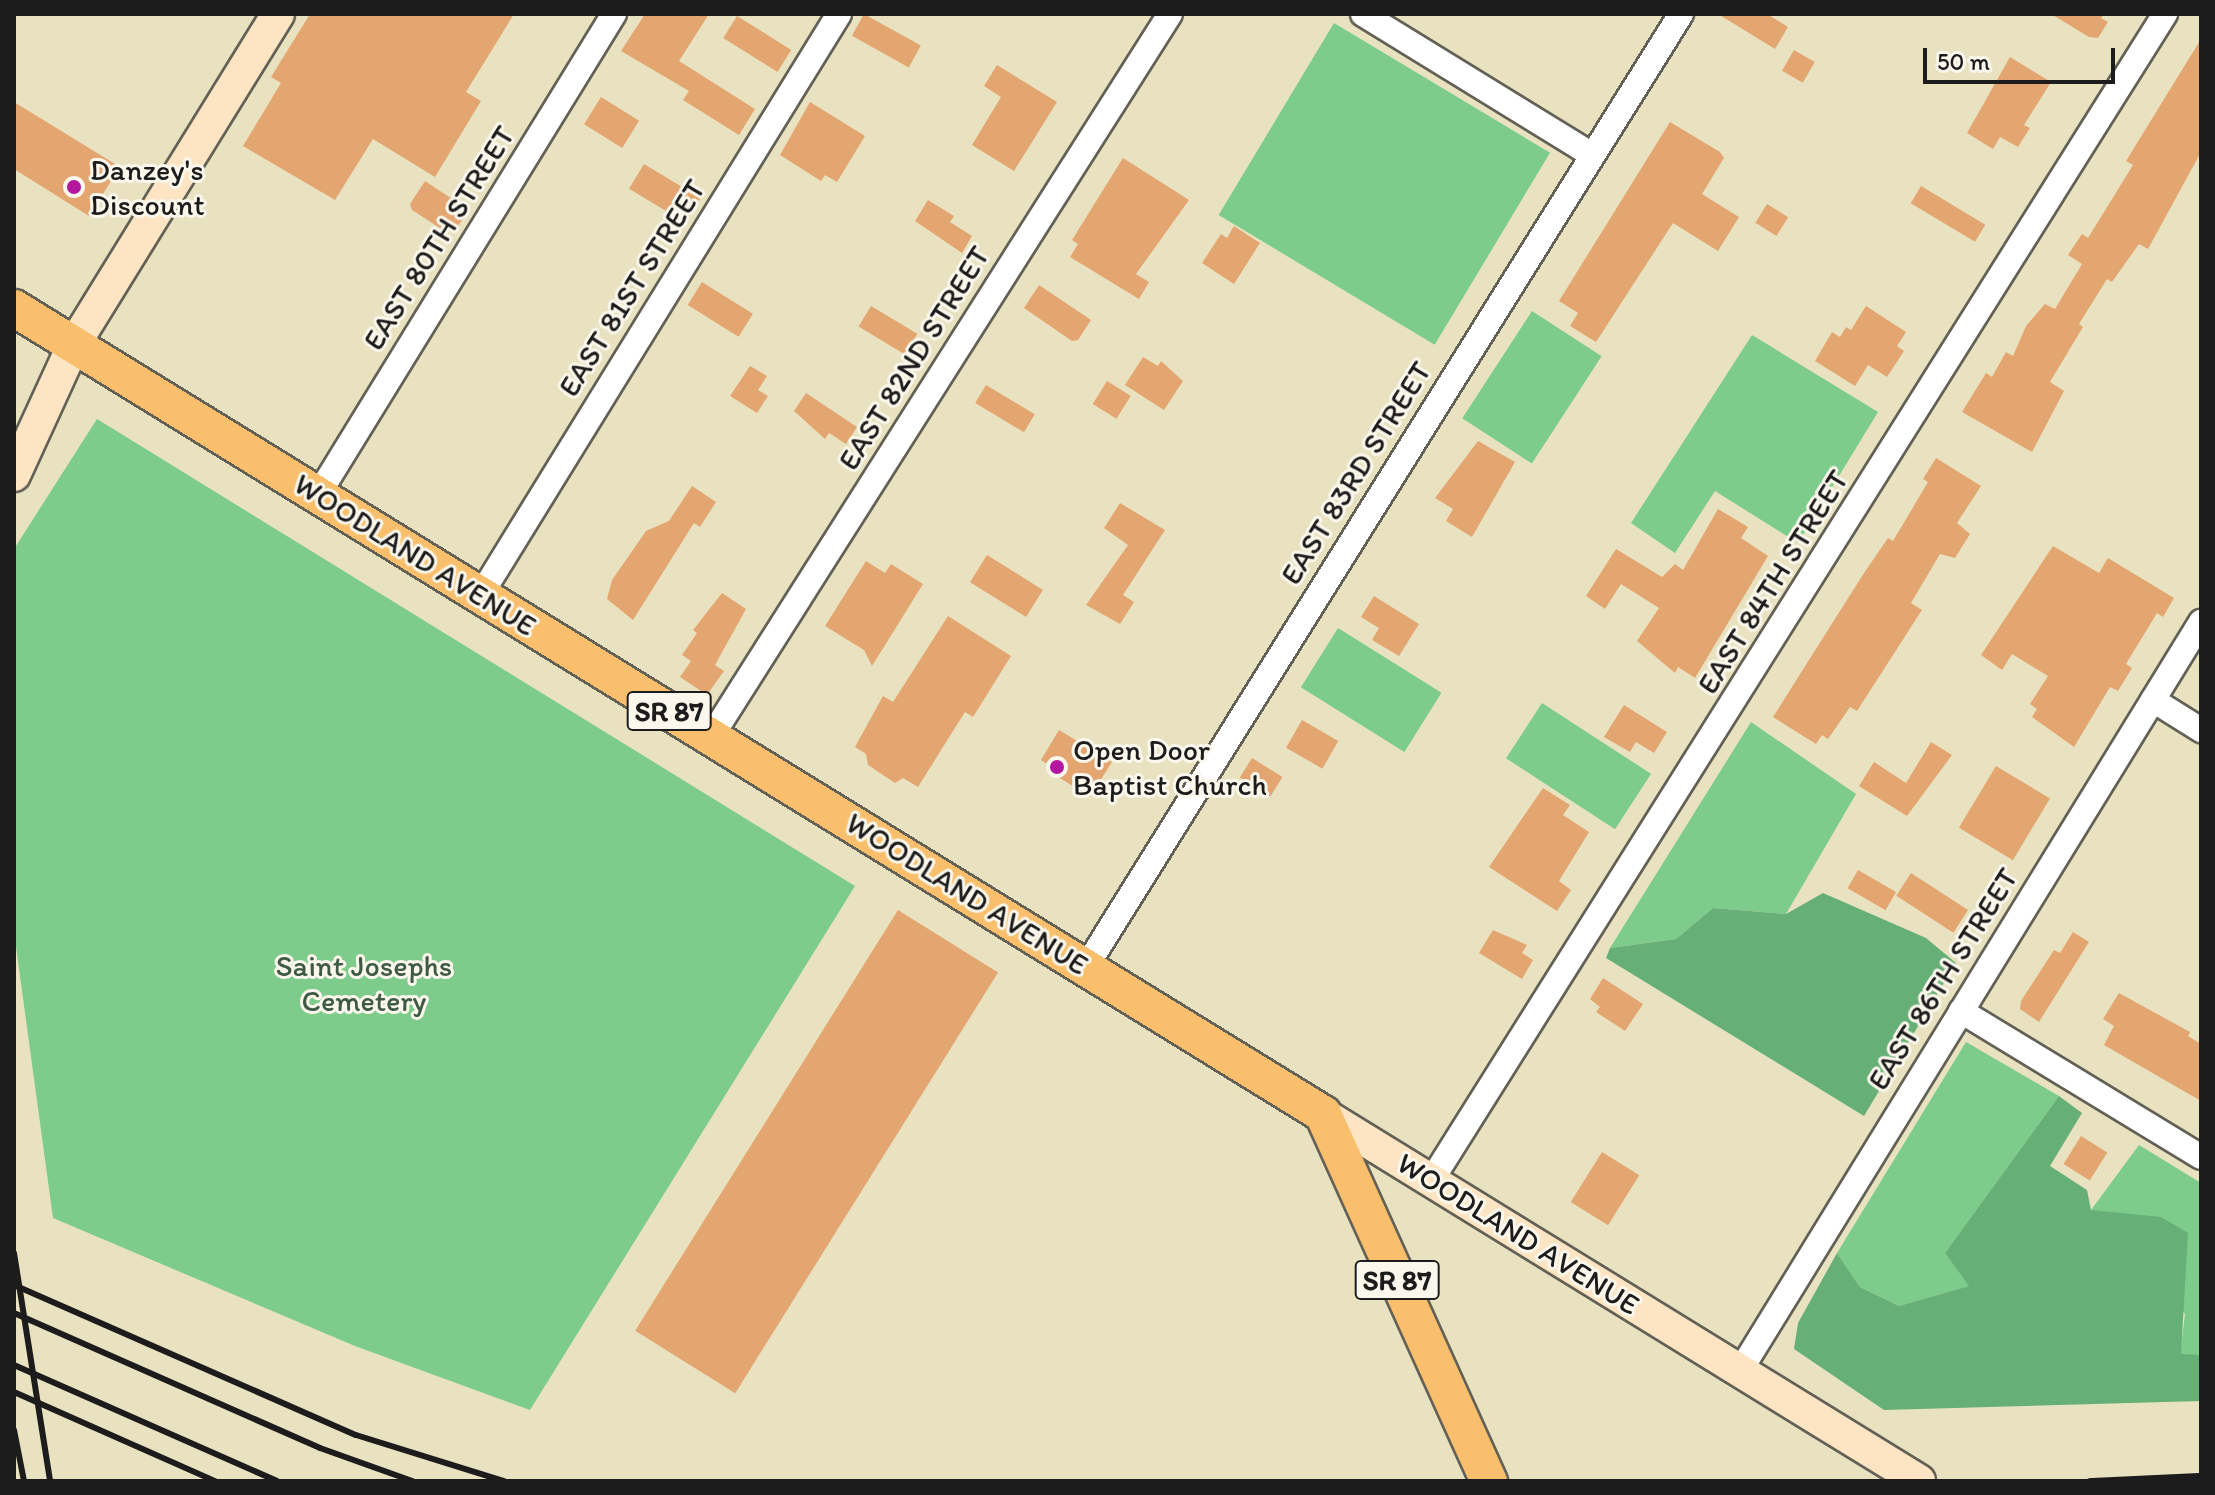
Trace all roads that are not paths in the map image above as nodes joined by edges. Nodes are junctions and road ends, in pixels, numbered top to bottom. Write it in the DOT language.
graph roads {
  1 [pos="278,14"];
  2 [pos="614,14"];
  3 [pos="839,14"];
  4 [pos="1170,14"];
  5 [pos="1363,14"];
  6 [pos="1681,14"];
  7 [pos="2165,14"];
  8 [pos="1592,155"];
  9 [pos="14,308"];
  10 [pos="73,346"];
  11 [pos="14,475"];
  12 [pos="318,495"];
  13 [pos="480,596"];
  14 [pos="2201,622"];
  15 [pos="2153,700"];
  16 [pos="2201,730"];
  17 [pos="711,737"];
  18 [pos="1086,967"];
  19 [pos="1961,1011"];
  20 [pos="1323,1114"];
  21 [pos="2201,1157"];
  22 [pos="1431,1181"];
  23 [pos="1740,1371"];
  24 [pos="1489,1481"];
  25 [pos="1919,1481"];
  1 -- 10 [label="main road"];
  2 -- 12 [label="street, EAST 80TH STREET"];
  3 -- 13 [label="street, EAST 81ST STREET"];
  4 -- 17 [label="street, EAST 82ND STREET"];
  5 -- 8 [label="street"];
  6 -- 8 [label="street, EAST 83RD STREET"];
  7 -- 22 [label="street, EAST 84TH STREET"];
  8 -- 18 [label="street, EAST 83RD STREET"];
  9 -- 10 [label="main road, WOODLAND AVENUE / SR 87"];
  10 -- 11 [label="main road"];
  10 -- 12 [label="main road, WOODLAND AVENUE / SR 87"];
  12 -- 13 [label="main road, WOODLAND AVENUE / SR 87"];
  13 -- 17 [label="main road, WOODLAND AVENUE / SR 87"];
  14 -- 15 [label="street, EAST 86TH STREET"];
  15 -- 16 [label="street"];
  15 -- 19 [label="street, EAST 86TH STREET"];
  17 -- 18 [label="main road, WOODLAND AVENUE / SR 87"];
  18 -- 20 [label="main road, WOODLAND AVENUE / SR 87"];
  19 -- 21 [label="street"];
  19 -- 23 [label="street, EAST 86TH STREET"];
  20 -- 22 [label="main road, WOODLAND AVENUE"];
  20 -- 24 [label="main road, SR 87"];
  22 -- 23 [label="main road, WOODLAND AVENUE"];
  23 -- 25 [label="main road, WOODLAND AVENUE"];
}
